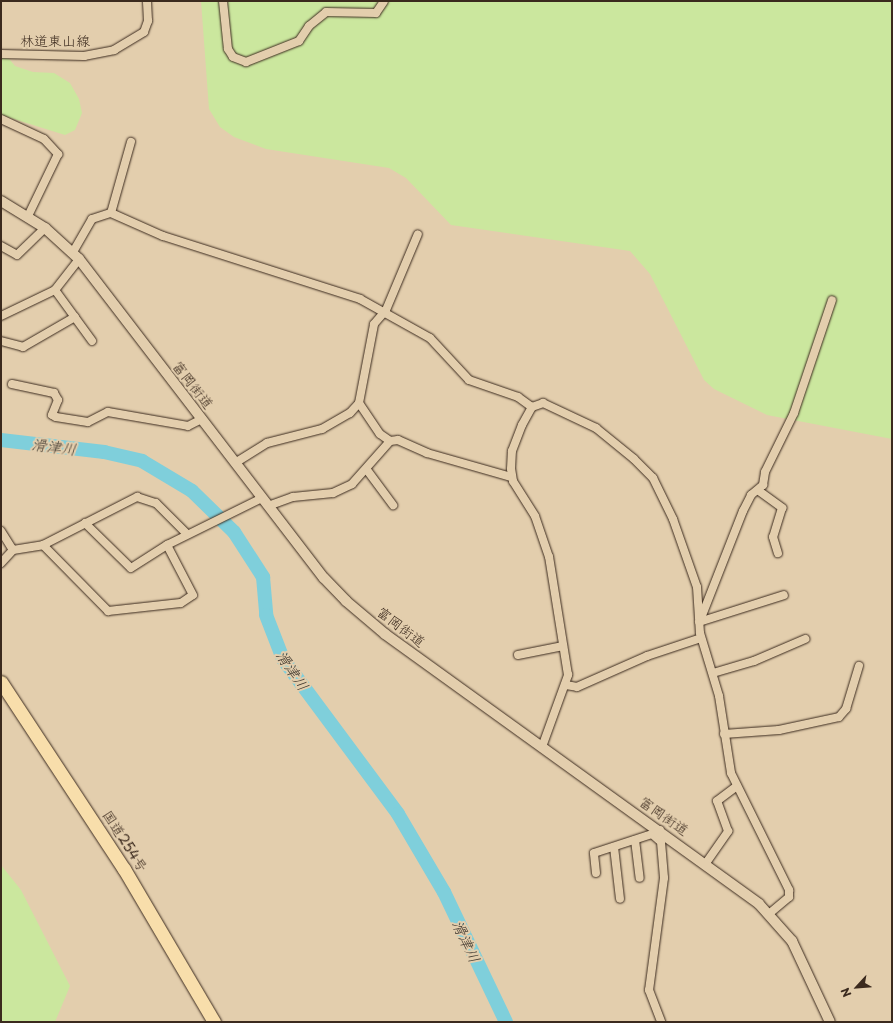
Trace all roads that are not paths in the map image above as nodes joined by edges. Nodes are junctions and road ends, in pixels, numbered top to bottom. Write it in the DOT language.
graph roads {
  1 [pos="147,1"];
  2 [pos="223,1"];
  3 [pos="384,1"];
  4 [pos="1,54"];
  5 [pos="1,119"];
  6 [pos="131,142"];
  7 [pos="1,200"];
  8 [pos="111,213"];
  9 [pos="28,216"];
  10 [pos="45,228"];
  11 [pos="418,234"];
  12 [pos="1,246"];
  13 [pos="76,256"];
  14 [pos="54,290"];
  15 [pos="832,300"];
  16 [pos="382,313"];
  17 [pos="1,316"];
  18 [pos="75,317"];
  19 [pos="1,341"];
  20 [pos="92,341"];
  21 [pos="12,384"];
  22 [pos="359,403"];
  23 [pos="532,407"];
  24 [pos="202,419"];
  25 [pos="390,441"];
  26 [pos="235,463"];
  27 [pos="367,470"];
  28 [pos="511,477"];
  29 [pos="759,491"];
  30 [pos="262,498"];
  31 [pos="393,505"];
  32 [pos="268,506"];
  33 [pos="85,523"];
  34 [pos="1,531"];
  35 [pos="189,533"];
  36 [pos="43,545"];
  37 [pos="167,545"];
  38 [pos="13,550"];
  39 [pos="778,553"];
  40 [pos="1,563"];
  41 [pos="784,595"];
  42 [pos="699,622"];
  43 [pos="701,638"];
  44 [pos="805,639"];
  45 [pos="563,646"];
  46 [pos="518,655"];
  47 [pos="859,666"];
  48 [pos="713,673"];
  49 [pos="1,682"];
  50 [pos="566,685"];
  51 [pos="724,734"];
  52 [pos="542,747"];
  53 [pos="737,786"];
  54 [pos="660,835"];
  55 [pos="635,840"];
  56 [pos="614,847"];
  57 [pos="706,863"];
  58 [pos="596,873"];
  59 [pos="640,878"];
  60 [pos="620,899"];
  61 [pos="769,914"];
  62 [pos="214,1022"];
  63 [pos="660,1022"];
  64 [pos="830,1022"];
  1 -- 4 [label="street, 林道東山線"];
  2 -- 3 [label="street"];
  5 -- 9 [label="street"];
  6 -- 8 [label="street"];
  7 -- 9 [label="street, 富岡街道"];
  8 -- 13 [label="street"];
  8 -- 16 [label="street"];
  9 -- 10 [label="street, 富岡街道"];
  10 -- 12 [label="street"];
  10 -- 13 [label="street, 富岡街道"];
  11 -- 16 [label="street"];
  13 -- 14 [label="street"];
  13 -- 24 [label="street, 富岡街道"];
  14 -- 17 [label="street"];
  14 -- 18 [label="street"];
  15 -- 29 [label="street"];
  16 -- 22 [label="street"];
  16 -- 23 [label="street"];
  18 -- 19 [label="street"];
  18 -- 20 [label="street"];
  21 -- 24 [label="street"];
  22 -- 25 [label="street"];
  22 -- 26 [label="street"];
  23 -- 28 [label="street"];
  23 -- 42 [label="street"];
  24 -- 26 [label="street, 富岡街道"];
  25 -- 27 [label="street"];
  25 -- 28 [label="street"];
  26 -- 30 [label="street, 富岡街道"];
  27 -- 31 [label="street"];
  27 -- 32 [label="street"];
  28 -- 45 [label="street"];
  29 -- 39 [label="street"];
  29 -- 42 [label="street"];
  30 -- 32 [label="street, 富岡街道"];
  30 -- 35 [label="street"];
  32 -- 52 [label="street, 富岡街道"];
  33 -- 35 [label="street"];
  33 -- 36 [label="street"];
  33 -- 37 [label="street"];
  34 -- 38 [label="street"];
  35 -- 37 [label="street"];
  36 -- 37 [label="street"];
  36 -- 38 [label="street"];
  38 -- 40 [label="street"];
  41 -- 42 [label="street"];
  42 -- 43 [label="street"];
  43 -- 48 [label="street"];
  43 -- 50 [label="street"];
  44 -- 48 [label="street"];
  45 -- 46 [label="street"];
  45 -- 50 [label="street"];
  47 -- 51 [label="street"];
  48 -- 51 [label="street"];
  49 -- 62 [label="highway, 国道254号"];
  50 -- 52 [label="street"];
  51 -- 53 [label="street"];
  52 -- 54 [label="street, 富岡街道"];
  53 -- 57 [label="street"];
  53 -- 61 [label="street"];
  54 -- 55 [label="street"];
  54 -- 57 [label="street, 富岡街道"];
  54 -- 63 [label="street"];
  55 -- 56 [label="street"];
  55 -- 59 [label="street"];
  56 -- 58 [label="street"];
  56 -- 60 [label="street"];
  57 -- 61 [label="street, 富岡街道"];
  61 -- 64 [label="street, 富岡街道"];
}
